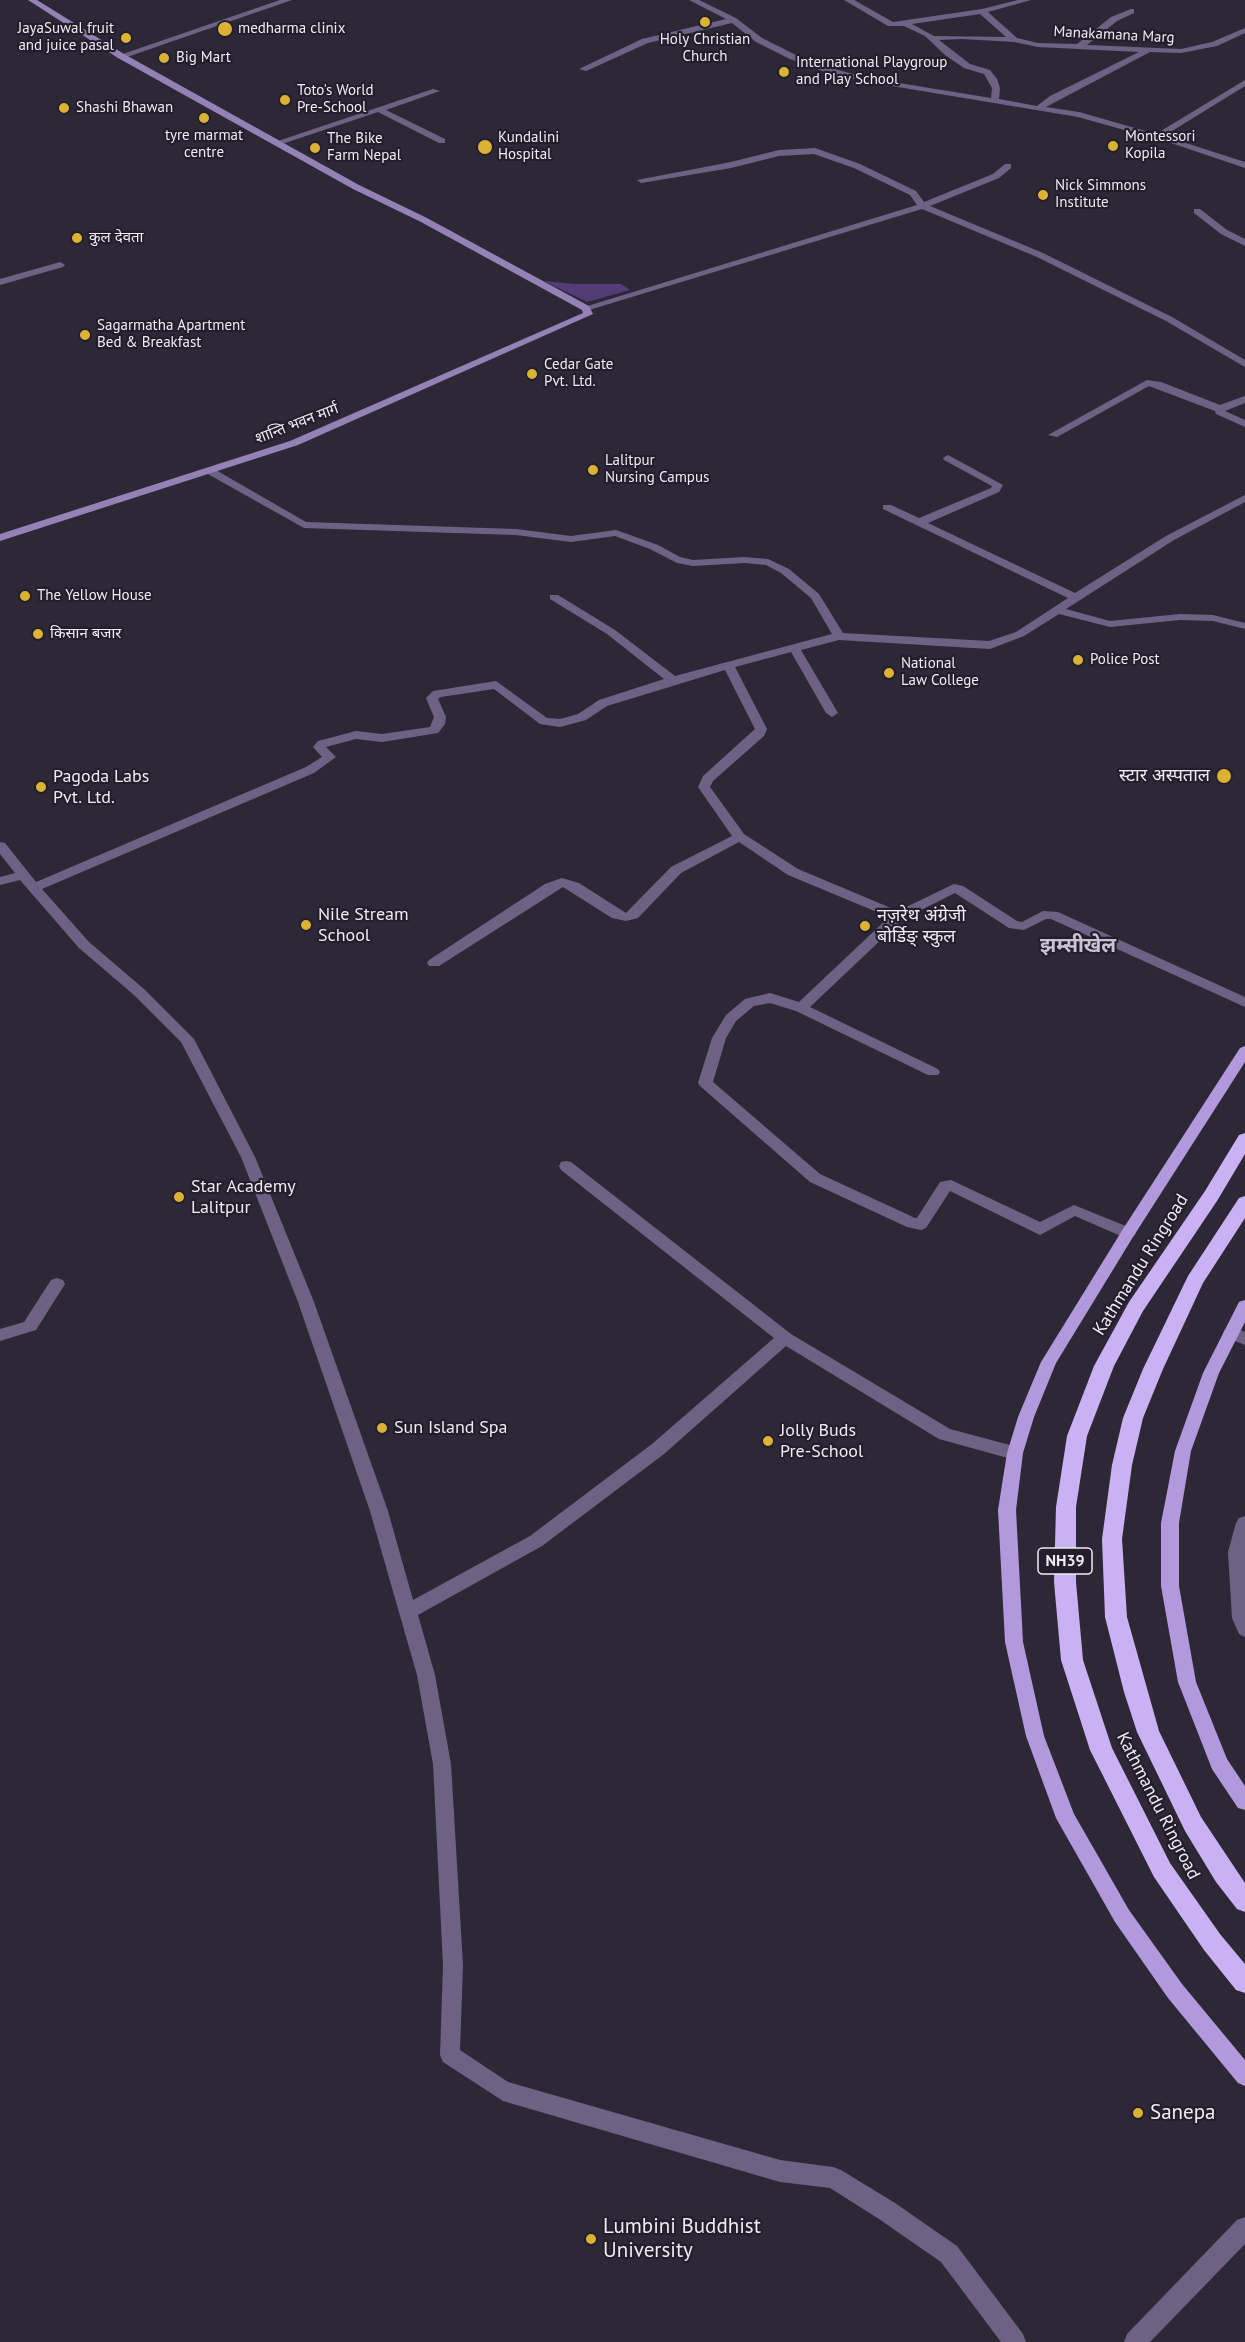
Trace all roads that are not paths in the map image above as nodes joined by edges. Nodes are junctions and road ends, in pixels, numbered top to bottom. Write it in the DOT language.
graph roads {
  1 [pos="32,0"];
  2 [pos="288,0"];
  3 [pos="693,0"];
  4 [pos="1027,0"];
  5 [pos="855,1"];
  6 [pos="982,11"];
  7 [pos="1131,11"];
  8 [pos="733,20"];
  9 [pos="905,24"];
  10 [pos="1245,30"];
  11 [pos="932,38"];
  12 [pos="1014,40"];
  13 [pos="1080,46"];
  14 [pos="1148,50"];
  15 [pos="121,56"];
  16 [pos="583,69"];
  17 [pos="1245,82"];
  18 [pos="436,91"];
  19 [pos="995,100"];
  20 [pos="1039,108"];
  21 [pos="380,110"];
  22 [pos="1158,136"];
  23 [pos="442,141"];
  24 [pos="276,143"];
  25 [pos="1245,165"];
  26 [pos="1008,166"];
  27 [pos="641,180"];
  28 [pos="922,206"];
  29 [pos="1197,211"];
  30 [pos="1245,243"];
  31 [pos="60,265"];
  32 [pos="0,282"];
  33 [pos="586,308"];
  34 [pos="1245,364"];
  35 [pos="1245,399"];
  36 [pos="1220,409"];
  37 [pos="1245,424"];
  38 [pos="1053,435"];
  39 [pos="948,458"];
  40 [pos="210,471"];
  41 [pos="1245,498"];
  42 [pos="887,507"];
  43 [pos="920,522"];
  44 [pos="0,538"];
  45 [pos="554,597"];
  46 [pos="1076,598"];
  47 [pos="1057,610"];
  48 [pos="1245,626"];
  49 [pos="839,636"];
  50 [pos="794,647"];
  51 [pos="728,664"];
  52 [pos="673,680"];
  53 [pos="832,713"];
  54 [pos="738,837"];
  55 [pos="0,846"];
  56 [pos="0,881"];
  57 [pos="30,881"];
  58 [pos="898,916"];
  59 [pos="434,963"];
  60 [pos="1245,1002"];
  61 [pos="801,1008"];
  62 [pos="1245,1051"];
  63 [pos="933,1072"];
  64 [pos="1245,1139"];
  65 [pos="566,1166"];
  66 [pos="1245,1203"];
  67 [pos="1128,1233"];
  68 [pos="57,1284"];
  69 [pos="1245,1306"];
  70 [pos="0,1335"];
  71 [pos="1238,1336"];
  72 [pos="785,1338"];
  73 [pos="1015,1453"];
  74 [pos="1245,1522"];
  75 [pos="407,1612"];
  76 [pos="1245,1629"];
  77 [pos="1245,1802"];
  78 [pos="1245,1901"];
  79 [pos="1245,1982"];
  80 [pos="1245,2076"];
  81 [pos="1245,2228"];
  82 [pos="1015,2342"];
  83 [pos="1135,2342"];
  1 -- 15 [label="main road"];
  2 -- 15 [label="street"];
  3 -- 8 [label="street"];
  4 -- 6 [label="street"];
  5 -- 9 [label="street"];
  6 -- 9 [label="street"];
  6 -- 12 [label="street"];
  7 -- 13 [label="street"];
  8 -- 16 [label="street"];
  8 -- 19 [label="street"];
  9 -- 11 [label="street"];
  10 -- 14 [label="street, Manakamana Marg"];
  11 -- 12 [label="street, Manakamana Marg"];
  11 -- 19 [label="street"];
  12 -- 13 [label="street, Manakamana Marg"];
  13 -- 14 [label="street, Manakamana Marg"];
  14 -- 20 [label="street"];
  15 -- 24 [label="main road"];
  17 -- 22 [label="street"];
  18 -- 21 [label="street"];
  19 -- 20 [label="street"];
  20 -- 22 [label="street"];
  21 -- 23 [label="street"];
  21 -- 24 [label="street"];
  22 -- 25 [label="street"];
  24 -- 33 [label="main road"];
  26 -- 28 [label="street"];
  27 -- 28 [label="street"];
  28 -- 33 [label="street"];
  28 -- 34 [label="street"];
  29 -- 30 [label="street"];
  31 -- 32 [label="street"];
  33 -- 40 [label="main road, शान्ति भवन मार्ग"];
  35 -- 36 [label="street"];
  36 -- 37 [label="street"];
  36 -- 38 [label="street"];
  39 -- 43 [label="street"];
  40 -- 44 [label="main road, शान्ति भवन मार्ग"];
  40 -- 49 [label="street"];
  41 -- 46 [label="street"];
  42 -- 43 [label="street"];
  43 -- 46 [label="street"];
  45 -- 52 [label="street"];
  46 -- 47 [label="street"];
  47 -- 48 [label="street"];
  47 -- 49 [label="street"];
  49 -- 50 [label="street"];
  50 -- 51 [label="street"];
  50 -- 53 [label="street"];
  51 -- 52 [label="street"];
  51 -- 54 [label="street"];
  52 -- 57 [label="street"];
  54 -- 58 [label="street"];
  54 -- 59 [label="street"];
  55 -- 57 [label="street"];
  56 -- 57 [label="street"];
  57 -- 75 [label="street"];
  58 -- 60 [label="street"];
  58 -- 61 [label="street"];
  61 -- 63 [label="street"];
  61 -- 67 [label="street"];
  62 -- 67 [label="main road"];
  64 -- 79 [label="highway, Kathmandu Ringroad / NH39"];
  65 -- 72 [label="street"];
  66 -- 78 [label="highway, Kathmandu Ringroad / NH39"];
  67 -- 73 [label="main road"];
  68 -- 70 [label="street"];
  69 -- 71 [label="main road"];
  71 -- 77 [label="main road"];
  72 -- 73 [label="street"];
  72 -- 75 [label="street"];
  73 -- 80 [label="main road"];
  74 -- 76 [label="street"];
  75 -- 82 [label="street"];
  81 -- 83 [label="street"];
}
